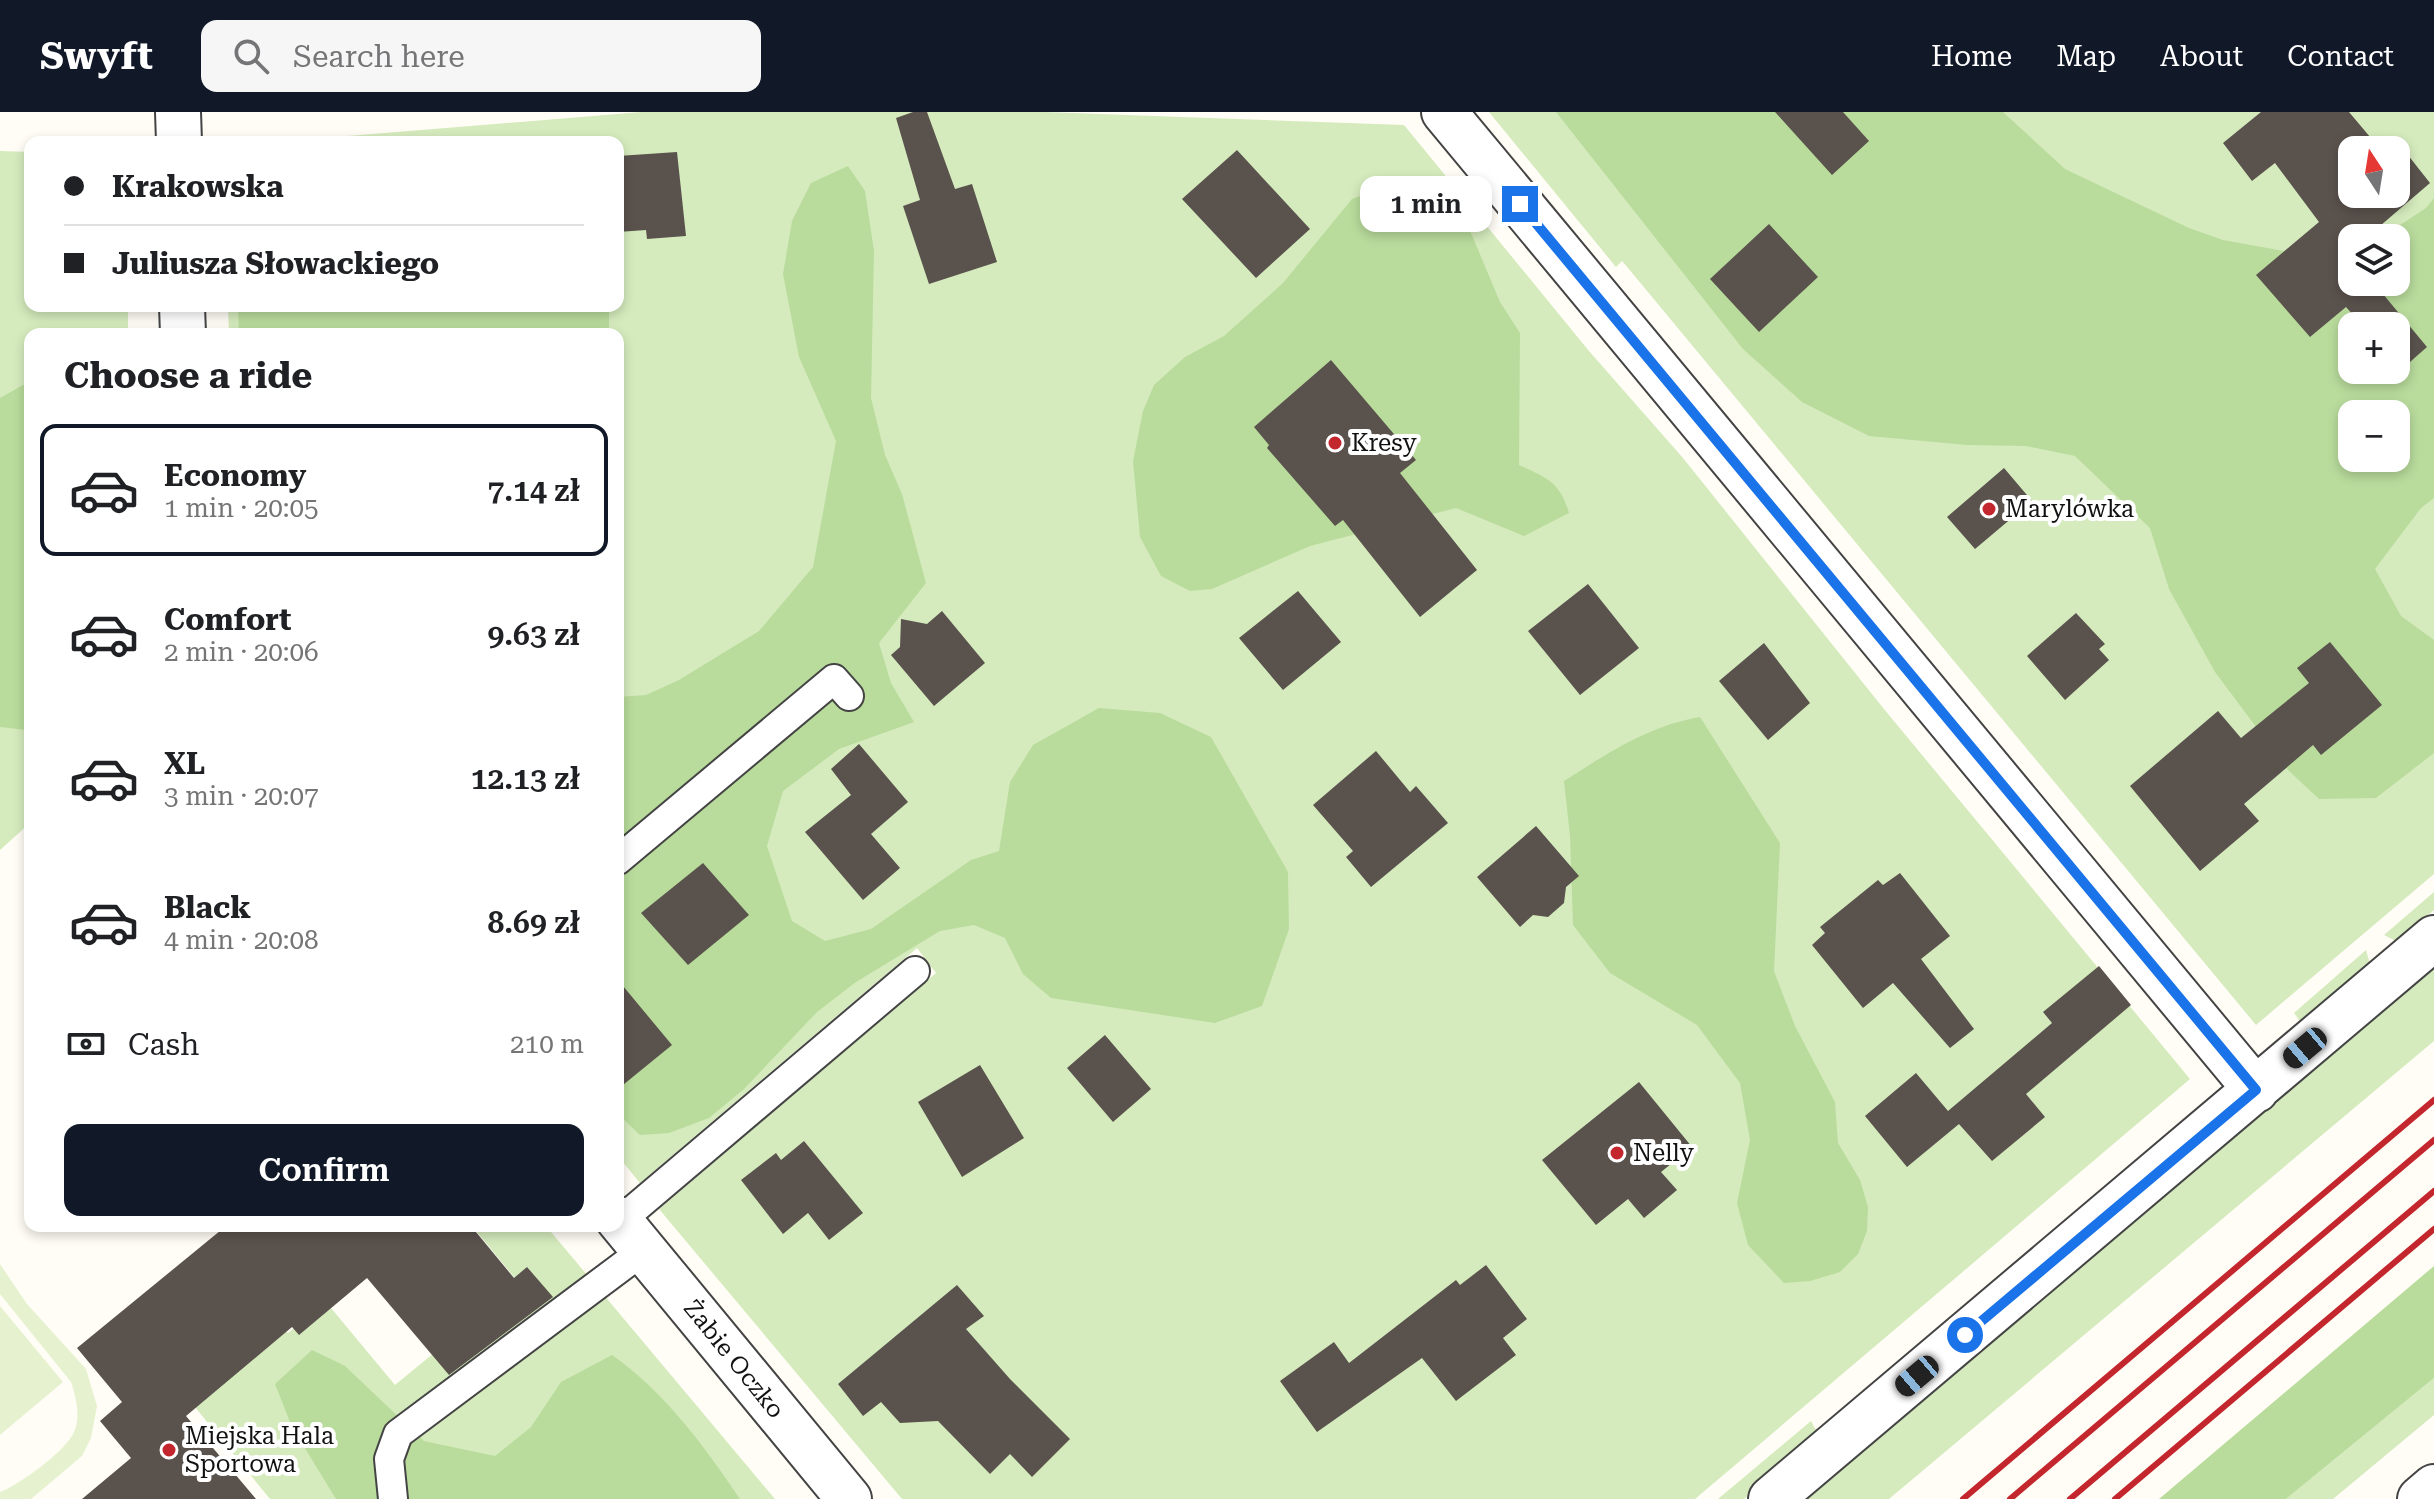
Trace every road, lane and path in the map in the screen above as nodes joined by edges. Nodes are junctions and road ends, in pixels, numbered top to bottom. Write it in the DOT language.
graph roads {
  1 [pos="178,112"];
  2 [pos="1444,112"];
  3 [pos="179,136"];
  4 [pos="849,696"];
  5 [pos="624,855"];
  6 [pos="2434,938"];
  7 [pos="915,971"];
  8 [pos="2256,1090"];
  9 [pos="627,1230"];
  10 [pos="2434,1487"];
  11 [pos="393,1499"];
  12 [pos="849,1499"];
  13 [pos="1771,1499"];
  14 [pos="2420,1499"];
  1 -- 3 [label="street"];
  2 -- 8 [label="street"];
  4 -- 5 [label="lane"];
  6 -- 8 [label="street"];
  7 -- 9 [label="lane"];
  8 -- 13 [label="street"];
  9 -- 11 [label="lane"];
  9 -- 12 [label="street, Żabie Oczko"];
  10 -- 14 [label="street"];
}
